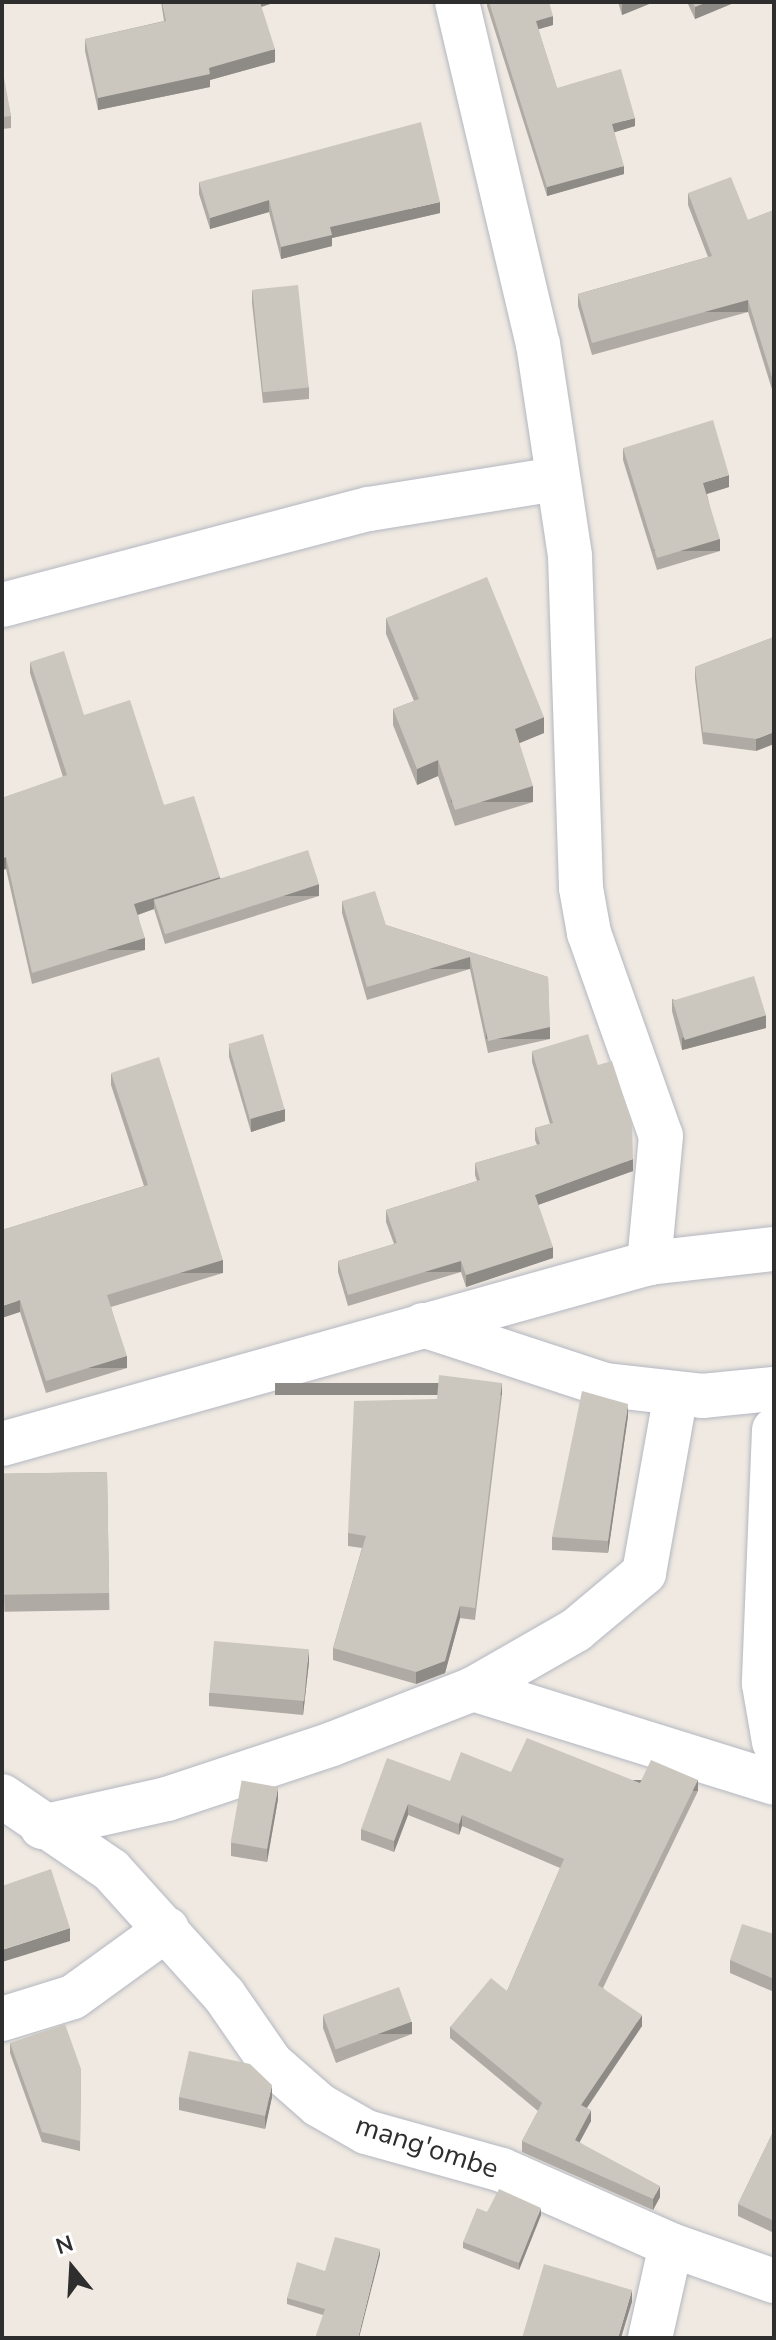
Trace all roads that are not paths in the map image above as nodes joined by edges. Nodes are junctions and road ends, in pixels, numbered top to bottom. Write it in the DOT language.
graph roads {
  1 [pos="457,2"];
  2 [pos="557,479"];
  3 [pos="2,605"];
  4 [pos="774,1249"];
  5 [pos="649,1263"];
  6 [pos="423,1325"];
  7 [pos="774,1389"];
  8 [pos="676,1394"];
  9 [pos="774,1430"];
  10 [pos="2,1444"];
  11 [pos="473,1689"];
  12 [pos="774,1742"];
  13 [pos="774,1783"];
  14 [pos="2,1796"];
  15 [pos="42,1827"];
  16 [pos="167,1929"];
  17 [pos="2,2019"];
  18 [pos="671,2245"];
  19 [pos="774,2281"];
  20 [pos="650,2338"];
  1 -- 2 [label="street"];
  2 -- 3 [label="street"];
  2 -- 5 [label="street"];
  4 -- 5 [label="street"];
  5 -- 6 [label="street"];
  6 -- 8 [label="street"];
  6 -- 10 [label="street"];
  7 -- 8 [label="street"];
  8 -- 11 [label="street"];
  9 -- 12 [label="street"];
  11 -- 13 [label="street"];
  11 -- 15 [label="street"];
  14 -- 15 [label="street, mang'ombe"];
  15 -- 16 [label="street, mang'ombe"];
  16 -- 17 [label="street"];
  16 -- 18 [label="street, mang'ombe"];
  18 -- 19 [label="street, mang'ombe"];
  18 -- 20 [label="street"];
}
